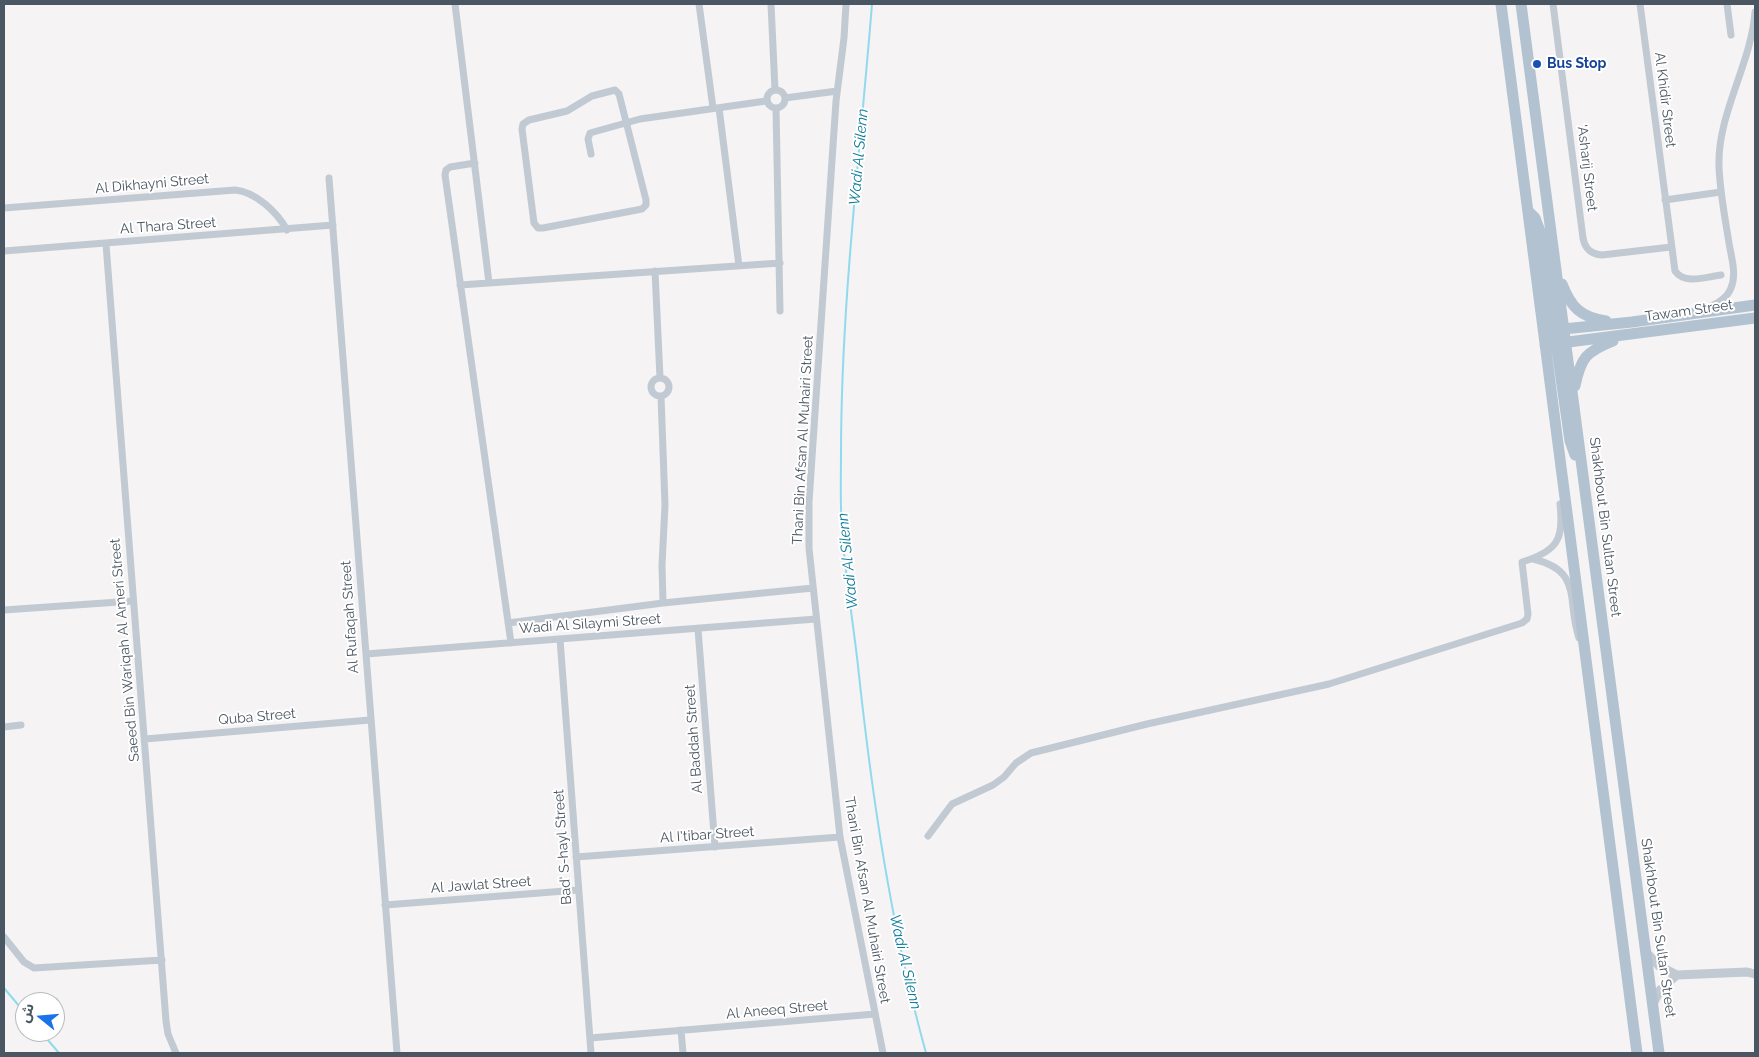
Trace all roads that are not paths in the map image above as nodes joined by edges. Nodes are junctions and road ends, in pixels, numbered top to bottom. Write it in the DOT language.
graph roads {
  1 [pos="455,4"];
  2 [pos="699,4"];
  3 [pos="771,4"];
  4 [pos="846,4"];
  5 [pos="1502,4"];
  6 [pos="1521,4"];
  7 [pos="1553,4"];
  8 [pos="1640,4"];
  9 [pos="1727,4"];
  10 [pos="1755,12"];
  11 [pos="1731,35"];
  12 [pos="775,90"];
  13 [pos="837,91"];
  14 [pos="785,98"];
  15 [pos="766,101"];
  16 [pos="716,108"];
  17 [pos="776,108"];
  18 [pos="626,121"];
  19 [pos="591,154"];
  20 [pos="475,163"];
  21 [pos="329,178"];
  22 [pos="1721,192"];
  23 [pos="1665,200"];
  24 [pos="4,208"];
  25 [pos="333,225"];
  26 [pos="287,230"];
  27 [pos="106,244"];
  28 [pos="1671,247"];
  29 [pos="4,252"];
  30 [pos="780,263"];
  31 [pos="739,266"];
  32 [pos="1555,267"];
  33 [pos="655,271"];
  34 [pos="1721,276"];
  35 [pos="489,283"];
  36 [pos="460,285"];
  37 [pos="1755,305"];
  38 [pos="780,311"];
  39 [pos="1699,312"];
  40 [pos="1755,318"];
  41 [pos="1632,322"];
  42 [pos="1554,330"];
  43 [pos="1626,335"];
  44 [pos="1593,339"];
  45 [pos="1556,343"];
  46 [pos="660,378"];
  47 [pos="661,396"];
  48 [pos="1573,396"];
  49 [pos="1561,464"];
  50 [pos="1581,464"];
  51 [pos="1533,558"];
  52 [pos="813,588"];
  53 [pos="133,601"];
  54 [pos="663,603"];
  55 [pos="4,610"];
  56 [pos="816,619"];
  57 [pos="508,623"];
  58 [pos="698,629"];
  59 [pos="560,639"];
  60 [pos="511,643"];
  61 [pos="1585,650"];
  62 [pos="366,654"];
  63 [pos="370,720"];
  64 [pos="21,725"];
  65 [pos="4,726"];
  66 [pos="145,739"];
  67 [pos="928,836"];
  68 [pos="840,837"];
  69 [pos="715,846"];
  70 [pos="576,857"];
  71 [pos="578,890"];
  72 [pos="386,905"];
  73 [pos="4,937"];
  74 [pos="1645,950"];
  75 [pos="162,960"];
  76 [pos="1755,974"];
  77 [pos="1677,975"];
  78 [pos="1653,1004"];
  79 [pos="875,1014"];
  80 [pos="681,1030"];
  81 [pos="590,1038"];
  82 [pos="176,1053"];
  83 [pos="397,1053"];
  84 [pos="591,1053"];
  85 [pos="683,1053"];
  86 [pos="883,1053"];
  87 [pos="1638,1053"];
  88 [pos="1659,1053"];
  1 -- 20 [label="street"];
  2 -- 16 [label="street"];
  3 -- 12 [label="street"];
  4 -- 13 [label="street, Thani Bin Afsan Al Muhairi Street"];
  5 -- 42 [label="main road, Shakhbout Bin Sultan Street"];
  6 -- 32 [label="main road, Shakhbout Bin Sultan Street"];
  7 -- 28 [label="street, 'Asharij Street"];
  8 -- 23 [label="street, Al Khidir Street"];
  9 -- 11 [label="street"];
  10 -- 22 [label="street"];
  12 -- 14 [label="street"];
  12 -- 15 [label="street"];
  13 -- 14 [label="street"];
  13 -- 52 [label="street, Thani Bin Afsan Al Muhairi Street"];
  14 -- 17 [label="street"];
  15 -- 16 [label="street"];
  15 -- 17 [label="street"];
  16 -- 18 [label="street"];
  16 -- 31 [label="street"];
  17 -- 30 [label="street"];
  18 -- 18 [label="street"];
  18 -- 19 [label="street"];
  20 -- 35 [label="street"];
  20 -- 36 [label="street"];
  21 -- 25 [label="street, Al Rufaqah Street"];
  22 -- 23 [label="street"];
  22 -- 39 [label="street"];
  23 -- 28 [label="street, Al Khidir Street"];
  24 -- 26 [label="street, Al Dikhayni Street"];
  25 -- 26 [label="street, Al Thara Street"];
  25 -- 62 [label="street, Al Rufaqah Street"];
  26 -- 27 [label="street, Al Thara Street"];
  27 -- 29 [label="street, Al Thara Street"];
  27 -- 53 [label="street, Saeed Bin Wariqah Al Ameri Street"];
  28 -- 34 [label="street, Al Khidir Street"];
  30 -- 31 [label="street"];
  30 -- 38 [label="street"];
  31 -- 33 [label="street"];
  32 -- 41 [label="main road"];
  32 -- 42 [label="main road, Shakhbout Bin Sultan Street"];
  33 -- 35 [label="street"];
  33 -- 46 [label="street"];
  35 -- 36 [label="street"];
  36 -- 57 [label="street"];
  37 -- 39 [label="main road, Tawam Street"];
  39 -- 41 [label="main road, Tawam Street"];
  40 -- 43 [label="main road, Tawam Street"];
  41 -- 42 [label="main road"];
  41 -- 44 [label="main road"];
  42 -- 45 [label="main road, Shakhbout Bin Sultan Street"];
  42 -- 45 [label="main road, Shakhbout Bin Sultan Street"];
  43 -- 44 [label="main road"];
  43 -- 48 [label="main road"];
  44 -- 45 [label="main road"];
  45 -- 48 [label="main road, Shakhbout Bin Sultan Street"];
  45 -- 49 [label="main road, Shakhbout Bin Sultan Street"];
  45 -- 50 [label="main road"];
  46 -- 47 [label="street"];
  46 -- 47 [label="street"];
  47 -- 54 [label="street"];
  48 -- 50 [label="main road, Shakhbout Bin Sultan Street"];
  49 -- 51 [label="street"];
  49 -- 61 [label="main road, Shakhbout Bin Sultan Street"];
  50 -- 74 [label="main road, Shakhbout Bin Sultan Street"];
  51 -- 61 [label="street"];
  51 -- 67 [label="street"];
  52 -- 54 [label="street"];
  52 -- 56 [label="street, Thani Bin Afsan Al Muhairi Street"];
  53 -- 55 [label="street"];
  53 -- 66 [label="street, Saeed Bin Wariqah Al Ameri Street"];
  54 -- 57 [label="street"];
  56 -- 58 [label="street, Wadi Al Silaymi Street"];
  56 -- 68 [label="street, Thani Bin Afsan Al Muhairi Street"];
  57 -- 60 [label="street"];
  58 -- 59 [label="street, Wadi Al Silaymi Street"];
  58 -- 69 [label="street, Al Baddah Street"];
  59 -- 60 [label="street, Wadi Al Silaymi Street"];
  59 -- 70 [label="street, Bad' S-hayl Street"];
  60 -- 62 [label="street, Wadi Al Silaymi Street"];
  61 -- 87 [label="main road, Shakhbout Bin Sultan Street"];
  62 -- 63 [label="street, Al Rufaqah Street"];
  63 -- 66 [label="street, Quba Street"];
  63 -- 72 [label="street, Al Rufaqah Street"];
  64 -- 65 [label="street"];
  66 -- 75 [label="street, Saeed Bin Wariqah Al Ameri Street"];
  68 -- 69 [label="street, Al I'tibar Street"];
  68 -- 79 [label="street, Thani Bin Afsan Al Muhairi Street"];
  69 -- 70 [label="street, Al I'tibar Street"];
  70 -- 71 [label="street, Bad' S-hayl Street"];
  71 -- 72 [label="street, Al Jawlat Street"];
  71 -- 81 [label="street, Bad' S-hayl Street"];
  72 -- 83 [label="street, Al Rufaqah Street"];
  73 -- 75 [label="street"];
  74 -- 77 [label="street"];
  74 -- 78 [label="main road, Shakhbout Bin Sultan Street"];
  75 -- 82 [label="street, Saeed Bin Wariqah Al Ameri Street"];
  76 -- 77 [label="street"];
  77 -- 78 [label="street"];
  78 -- 88 [label="main road, Shakhbout Bin Sultan Street"];
  79 -- 80 [label="street, Al Aneeq Street"];
  79 -- 86 [label="street, Thani Bin Afsan Al Muhairi Street"];
  80 -- 81 [label="street, Al Aneeq Street"];
  80 -- 85 [label="street"];
  81 -- 84 [label="street, Bad' S-hayl Street"];
}
